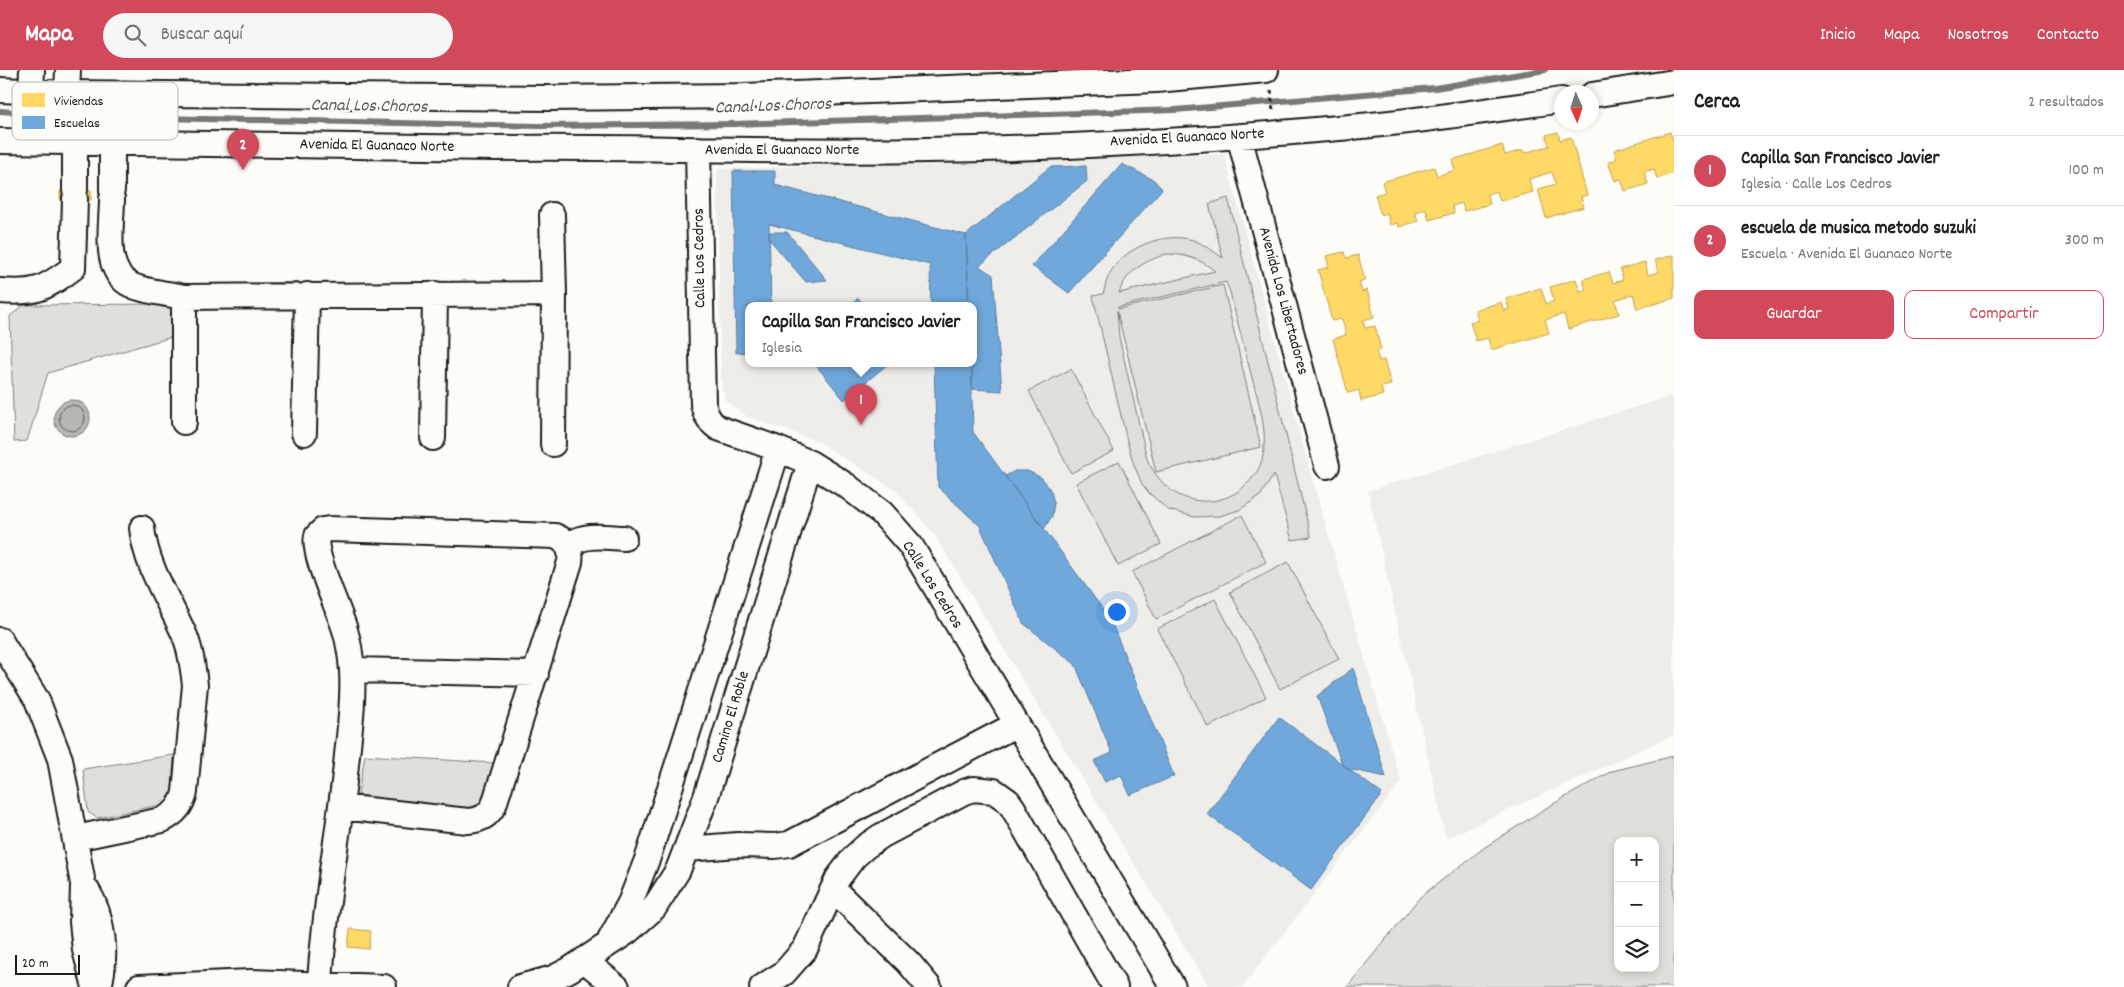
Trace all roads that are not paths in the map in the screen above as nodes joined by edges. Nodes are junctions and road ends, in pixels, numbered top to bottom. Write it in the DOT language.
graph roads {
  1 [pos="1231,72"];
  2 [pos="1194,73"];
  3 [pos="1268,79"];
  4 [pos="32,81"];
  5 [pos="68,82"];
  6 [pos="1674,82"];
  7 [pos="178,86"];
  8 [pos="1599,94"];
  9 [pos="1554,101"];
  10 [pos="1239,136"];
  11 [pos="0,141"];
  12 [pos="75,141"];
  13 [pos="112,141"];
  14 [pos="698,149"];
  15 [pos="552,215"];
  16 [pos="0,291"];
  17 [pos="435,294"];
  18 [pos="554,294"];
  19 [pos="307,295"];
  20 [pos="184,297"];
  21 [pos="184,422"];
  22 [pos="304,433"];
  23 [pos="433,438"];
  24 [pos="553,444"];
  25 [pos="778,449"];
  26 [pos="810,463"];
  27 [pos="1327,466"];
  28 [pos="142,528"];
  29 [pos="624,538"];
  30 [pos="568,545"];
  31 [pos="0,640"];
  32 [pos="352,670"];
  33 [pos="536,674"];
  34 [pos="1017,724"];
  35 [pos="341,807"];
  36 [pos="76,838"];
  37 [pos="687,849"];
  38 [pos="648,857"];
  39 [pos="678,870"];
  40 [pos="833,889"];
  41 [pos="608,943"];
  42 [pos="584,960"];
  43 [pos="320,983"];
  44 [pos="291,985"];
  45 [pos="533,986"];
  46 [pos="97,987"];
  47 [pos="138,987"];
  48 [pos="384,987"];
  49 [pos="617,987"];
  50 [pos="762,987"];
  51 [pos="929,987"];
  52 [pos="1115,987"];
  53 [pos="1173,987"];
  1 -- 2 [label="street"];
  1 -- 3 [label="street"];
  2 -- 7 [label="street"];
  4 -- 5 [label="street"];
  6 -- 8 [label="street"];
  9 -- 10 [label="street, Avenida El Guanaco Norte"];
  10 -- 14 [label="street, Avenida El Guanaco Norte"];
  10 -- 27 [label="street, Avenida Los Libertadores"];
  11 -- 12 [label="street, Avenida El Guanaco Norte"];
  12 -- 13 [label="street, Avenida El Guanaco Norte"];
  12 -- 16 [label="street"];
  13 -- 14 [label="street, Avenida El Guanaco Norte"];
  13 -- 20 [label="street"];
  14 -- 25 [label="street, Calle Los Cedros"];
  15 -- 18 [label="street"];
  17 -- 18 [label="street"];
  17 -- 19 [label="street"];
  17 -- 23 [label="street"];
  18 -- 24 [label="street"];
  19 -- 20 [label="street"];
  19 -- 22 [label="street"];
  20 -- 21 [label="street"];
  25 -- 26 [label="street, Calle Los Cedros"];
  25 -- 38 [label="street, Camino El Roble"];
  26 -- 34 [label="street, Calle Los Cedros"];
  26 -- 37 [label="street, Camino El Roble"];
  28 -- 36 [label="street"];
  29 -- 30 [label="street"];
  30 -- 32 [label="street"];
  30 -- 33 [label="street"];
  31 -- 36 [label="street"];
  32 -- 33 [label="street"];
  32 -- 35 [label="street"];
  33 -- 35 [label="street"];
  34 -- 37 [label="street"];
  34 -- 53 [label="street, Calle Los Cedros"];
  35 -- 43 [label="street"];
  36 -- 46 [label="street"];
  37 -- 39 [label="street, Camino El Roble"];
  38 -- 39 [label="street"];
  38 -- 41 [label="street, Camino El Roble"];
  39 -- 41 [label="street, Camino El Roble"];
  40 -- 50 [label="street"];
  40 -- 51 [label="street"];
  40 -- 52 [label="street"];
  41 -- 42 [label="street, Camino El Roble"];
  42 -- 45 [label="street, Camino El Roble"];
  42 -- 49 [label="street"];
  43 -- 44 [label="street"];
  43 -- 48 [label="street"];
  44 -- 47 [label="street"];
}
